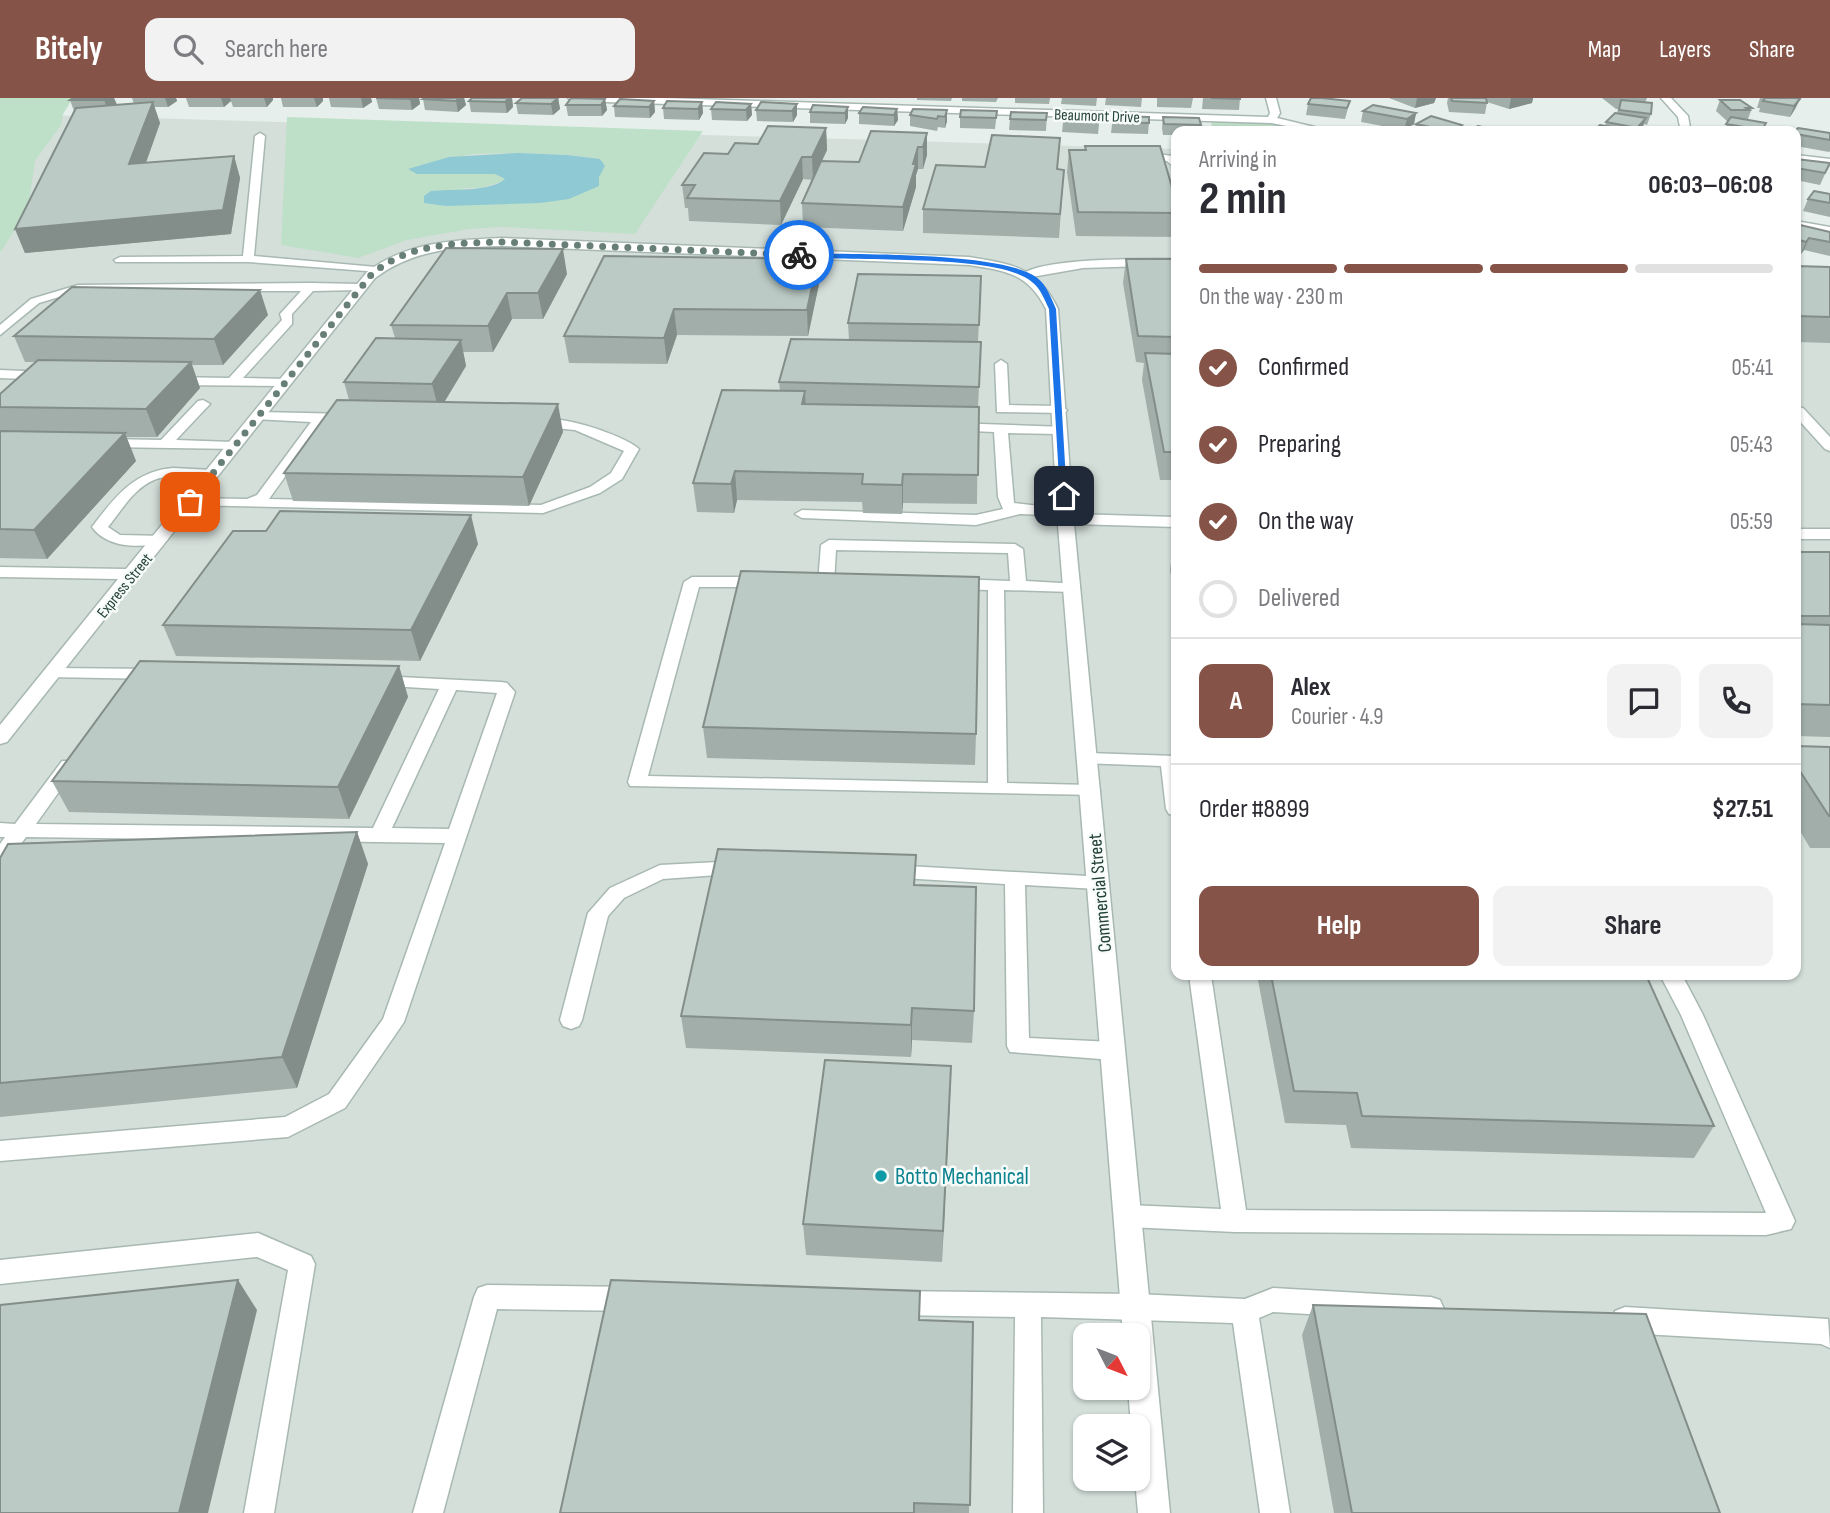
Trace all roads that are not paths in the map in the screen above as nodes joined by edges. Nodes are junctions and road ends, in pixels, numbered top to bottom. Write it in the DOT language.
graph roads {
  1 [pos="573,98"];
  2 [pos="1270,98"];
  3 [pos="1666,98"];
  4 [pos="1271,120"];
  5 [pos="1301,126"];
  6 [pos="1685,126"];
  7 [pos="260,136"];
  8 [pos="1125,155"];
  9 [pos="1171,159"];
  10 [pos="1801,159"];
  11 [pos="1830,162"];
  12 [pos="1801,225"];
  13 [pos="1830,230"];
  14 [pos="248,259"];
  15 [pos="120,260"];
  16 [pos="1171,262"];
  17 [pos="376,270"];
  18 [pos="1030,277"];
  19 [pos="311,286"];
  20 [pos="361,286"];
  21 [pos="0,331"];
  22 [pos="1001,364"];
  23 [pos="0,374"];
  24 [pos="67,377"];
  25 [pos="160,380"];
  26 [pos="232,382"];
  27 [pos="283,382"];
  28 [pos="203,404"];
  29 [pos="1801,414"];
  30 [pos="259,416"];
  31 [pos="313,417"];
  32 [pos="366,418"];
  33 [pos="1060,420"];
  34 [pos="522,423"];
  35 [pos="933,427"];
  36 [pos="1001,428"];
  37 [pos="165,444"];
  38 [pos="1830,446"];
  39 [pos="228,452"];
  40 [pos="212,474"];
  41 [pos="190,502"];
  42 [pos="248,503"];
  43 [pos="1017,510"];
  44 [pos="802,514"];
  45 [pos="1066,516"];
  46 [pos="1171,522"];
  47 [pos="1801,534"];
  48 [pos="1830,534"];
  49 [pos="160,539"];
  50 [pos="0,572"];
  51 [pos="132,574"];
  52 [pos="786,582"];
  53 [pos="826,583"];
  54 [pos="931,584"];
  55 [pos="996,584"];
  56 [pos="1018,585"];
  57 [pos="1072,587"];
  58 [pos="54,673"];
  59 [pos="136,674"];
  60 [pos="177,675"];
  61 [pos="354,679"];
  62 [pos="450,684"];
  63 [pos="120,696"];
  64 [pos="0,738"];
  65 [pos="78,752"];
  66 [pos="1088,759"];
  67 [pos="1171,774"];
  68 [pos="998,789"];
  69 [pos="1090,791"];
  70 [pos="10,830"];
  71 [pos="380,835"];
  72 [pos="457,836"];
  73 [pos="0,858"];
  74 [pos="761,867"];
  75 [pos="868,872"];
  76 [pos="1015,877"];
  77 [pos="1098,882"];
  78 [pos="1201,980"];
  79 [pos="1674,980"];
  80 [pos="571,1020"];
  81 [pos="1113,1051"];
  82 [pos="0,1151"];
  83 [pos="1128,1216"];
  84 [pos="1235,1221"];
  85 [pos="0,1272"];
  86 [pos="653,1299"];
  87 [pos="875,1302"];
  88 [pos="1028,1305"];
  89 [pos="1136,1306"];
  90 [pos="1454,1310"];
  91 [pos="1245,1311"];
  92 [pos="1606,1319"];
  93 [pos="1830,1335"];
  94 [pos="259,1513"];
  95 [pos="428,1513"];
  96 [pos="1028,1513"];
  97 [pos="1154,1513"];
  98 [pos="1275,1513"];
  1 -- 4 [label="street, Beaumont Drive"];
  2 -- 4 [label="street"];
  3 -- 6 [label="street"];
  4 -- 5 [label="street, Beaumont Drive"];
  7 -- 14 [label="lane"];
  8 -- 9 [label="lane"];
  10 -- 11 [label="street"];
  12 -- 13 [label="street"];
  14 -- 15 [label="lane"];
  14 -- 17 [label="lane"];
  16 -- 18 [label="lane"];
  17 -- 18 [label="street, Express Street"];
  17 -- 20 [label="street, Express Street"];
  18 -- 33 [label="street, Commercial Street"];
  19 -- 20 [label="lane"];
  19 -- 21 [label="lane"];
  19 -- 26 [label="lane"];
  20 -- 27 [label="street, Express Street"];
  22 -- 33 [label="lane"];
  23 -- 24 [label="lane"];
  25 -- 26 [label="lane"];
  26 -- 27 [label="lane"];
  27 -- 30 [label="street, Express Street"];
  28 -- 37 [label="lane"];
  29 -- 38 [label="street"];
  30 -- 31 [label="lane"];
  30 -- 39 [label="street, Express Street"];
  31 -- 32 [label="lane"];
  31 -- 42 [label="lane"];
  33 -- 36 [label="lane"];
  33 -- 45 [label="street, Commercial Street"];
  34 -- 42 [label="lane"];
  35 -- 36 [label="lane"];
  36 -- 43 [label="lane"];
  37 -- 39 [label="lane"];
  37 -- 39 [label="lane"];
  39 -- 40 [label="street, Express Street"];
  40 -- 41 [label="street, Express Street"];
  40 -- 49 [label="lane"];
  41 -- 42 [label="lane"];
  41 -- 49 [label="street, Express Street"];
  43 -- 44 [label="lane"];
  43 -- 45 [label="lane"];
  45 -- 46 [label="street"];
  45 -- 57 [label="street, Commercial Street"];
  47 -- 48 [label="street"];
  49 -- 51 [label="street, Express Street"];
  50 -- 51 [label="street"];
  51 -- 58 [label="street, Express Street"];
  52 -- 68 [label="lane"];
  53 -- 56 [label="lane"];
  54 -- 55 [label="lane"];
  55 -- 56 [label="lane"];
  55 -- 68 [label="lane"];
  56 -- 57 [label="lane"];
  57 -- 66 [label="street, Commercial Street"];
  58 -- 59 [label="lane"];
  58 -- 64 [label="street, Express Street"];
  59 -- 60 [label="lane"];
  59 -- 63 [label="lane"];
  61 -- 62 [label="lane"];
  62 -- 71 [label="lane"];
  62 -- 72 [label="lane"];
  65 -- 70 [label="lane"];
  66 -- 67 [label="lane"];
  66 -- 69 [label="street, Commercial Street"];
  68 -- 69 [label="lane"];
  69 -- 77 [label="street, Commercial Street"];
  70 -- 71 [label="lane"];
  70 -- 73 [label="lane"];
  71 -- 72 [label="lane"];
  72 -- 82 [label="lane"];
  74 -- 80 [label="lane"];
  75 -- 76 [label="lane"];
  76 -- 77 [label="lane"];
  76 -- 81 [label="lane"];
  77 -- 81 [label="street, Commercial Street"];
  78 -- 84 [label="lane"];
  79 -- 84 [label="lane"];
  81 -- 83 [label="street, Commercial Street"];
  83 -- 84 [label="lane"];
  83 -- 89 [label="street, Commercial Street"];
  85 -- 94 [label="lane"];
  86 -- 95 [label="lane"];
  87 -- 88 [label="lane"];
  88 -- 89 [label="lane"];
  88 -- 96 [label="lane"];
  89 -- 91 [label="lane"];
  89 -- 97 [label="street, Commercial Street"];
  90 -- 91 [label="lane"];
  91 -- 98 [label="lane"];
  92 -- 93 [label="lane"];
}
